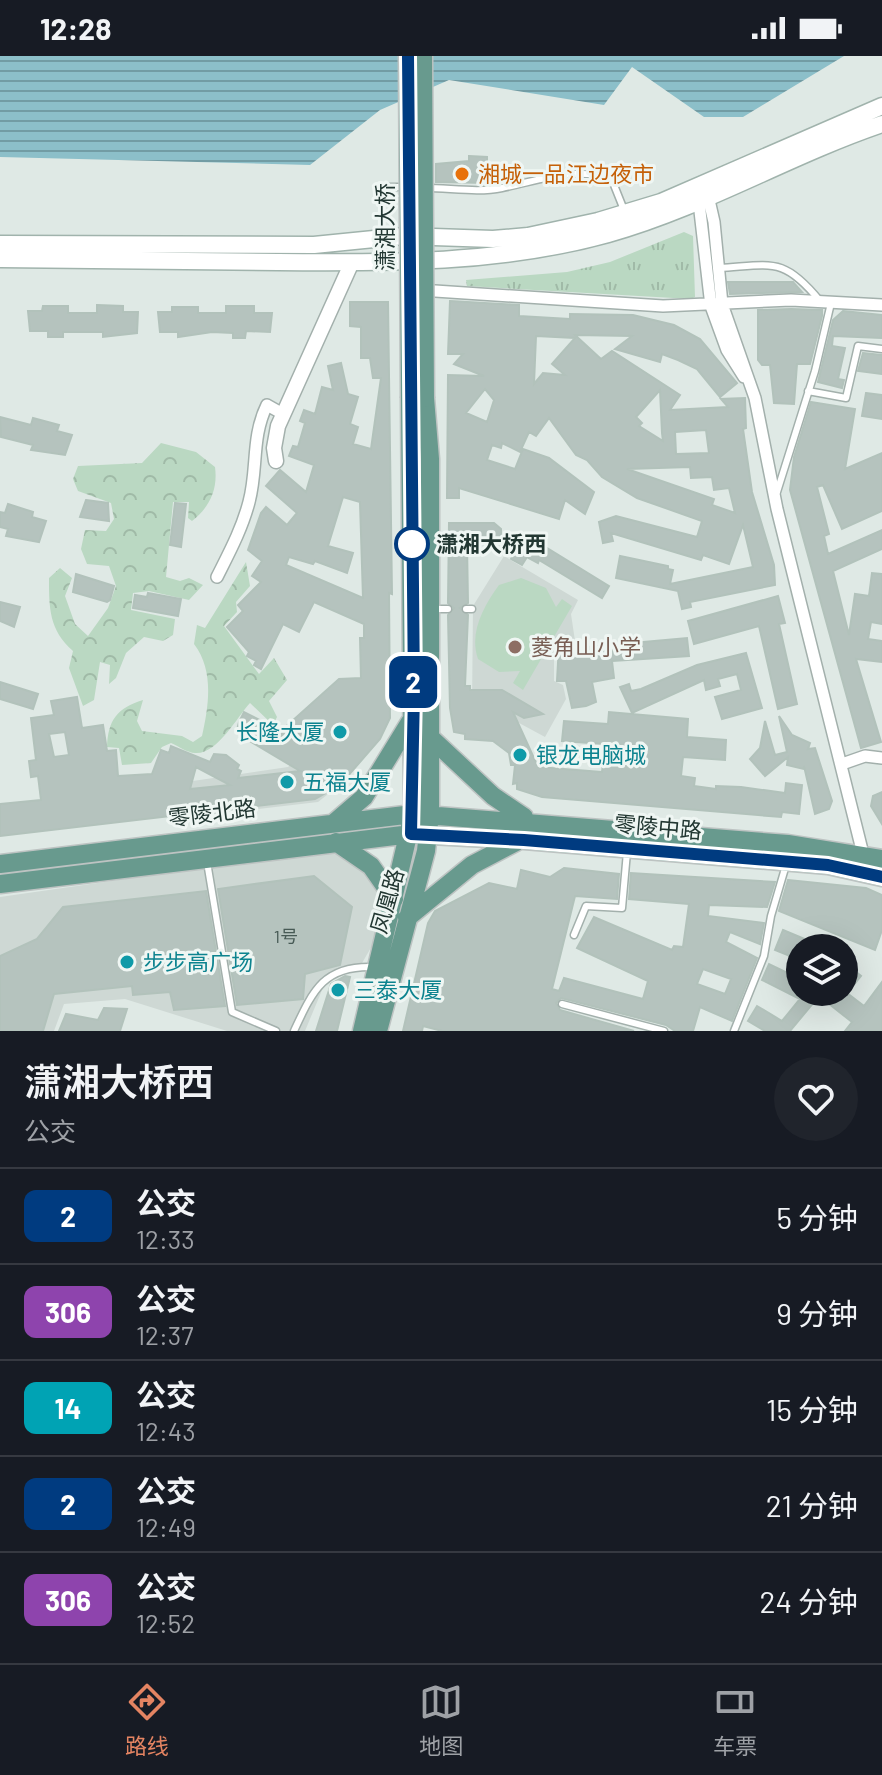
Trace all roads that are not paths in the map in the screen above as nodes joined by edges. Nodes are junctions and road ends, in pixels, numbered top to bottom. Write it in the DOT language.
graph roads {
  1 [pos="408,56"];
  2 [pos="423,56"];
  3 [pos="882,106"];
  4 [pos="882,124"];
  5 [pos="388,187"];
  6 [pos="702,197"];
  7 [pos="625,213"];
  8 [pos="0,244"];
  9 [pos="0,259"];
  10 [pos="352,262"];
  11 [pos="719,268"];
  12 [pos="826,301"];
  13 [pos="716,305"];
  14 [pos="882,305"];
  15 [pos="415,337"];
  16 [pos="882,349"];
  17 [pos="808,391"];
  18 [pos="418,398"];
  19 [pos="283,414"];
  20 [pos="276,461"];
  21 [pos="775,500"];
  22 [pos="217,577"];
  23 [pos="413,716"];
  24 [pos="432,739"];
  25 [pos="882,758"];
  26 [pos="842,764"];
  27 [pos="422,814"];
  28 [pos="529,821"];
  29 [pos="335,822"];
  30 [pos="420,834"];
  31 [pos="524,840"];
  32 [pos="336,842"];
  33 [pos="628,848"];
  34 [pos="863,854"];
  35 [pos="206,859"];
  36 [pos="882,859"];
  37 [pos="787,862"];
  38 [pos="0,864"];
  39 [pos="882,877"];
  40 [pos="0,884"];
  41 [pos="394,899"];
  42 [pos="405,921"];
  43 [pos="574,935"];
  44 [pos="378,967"];
  45 [pos="562,1004"];
  46 [pos="276,1031"];
  47 [pos="294,1031"];
  48 [pos="362,1031"];
  49 [pos="378,1031"];
  50 [pos="664,1031"];
  51 [pos="734,1031"];
  1 -- 18 [label="main road, 潇湘大桥, bridge"];
  2 -- 18 [label="main road, 潇湘大桥, bridge"];
  3 -- 6 [label="main road"];
  4 -- 6 [label="main road"];
  5 -- 7 [label="lane"];
  6 -- 7 [label="main road"];
  6 -- 10 [label="main road"];
  6 -- 11 [label="street"];
  6 -- 13 [label="street"];
  7 -- 8 [label="main road"];
  9 -- 10 [label="main road"];
  10 -- 19 [label="street"];
  11 -- 12 [label="lane"];
  11 -- 13 [label="street"];
  12 -- 13 [label="street"];
  12 -- 14 [label="street"];
  12 -- 17 [label="lane"];
  13 -- 15 [label="street"];
  13 -- 21 [label="street"];
  16 -- 17 [label="lane"];
  17 -- 21 [label="lane"];
  18 -- 23 [label="main road, 凤凰路"];
  18 -- 24 [label="main road, 凤凰路"];
  19 -- 20 [label="street"];
  19 -- 22 [label="street"];
  21 -- 26 [label="street"];
  23 -- 27 [label="main road, 凤凰路"];
  23 -- 29 [label="main road"];
  24 -- 27 [label="main road, 凤凰路"];
  24 -- 28 [label="main road"];
  25 -- 26 [label="street"];
  26 -- 34 [label="street"];
  27 -- 28 [label="main road, 零陵中路"];
  27 -- 29 [label="main road, 零陵北路"];
  27 -- 30 [label="main road, 凤凰路"];
  28 -- 34 [label="main road, 零陵中路"];
  29 -- 38 [label="main road, 零陵北路"];
  30 -- 31 [label="main road, 零陵中路"];
  30 -- 32 [label="main road, 零陵北路"];
  30 -- 41 [label="main road, 凤凰路"];
  30 -- 42 [label="main road, 凤凰路"];
  31 -- 33 [label="main road, 零陵中路"];
  31 -- 42 [label="main road"];
  32 -- 35 [label="main road, 零陵北路"];
  32 -- 41 [label="main road"];
  33 -- 37 [label="main road, 零陵中路"];
  33 -- 43 [label="lane"];
  34 -- 36 [label="main road, 零陵中路"];
  35 -- 40 [label="main road, 零陵北路"];
  35 -- 46 [label="lane"];
  37 -- 39 [label="main road, 零陵中路"];
  37 -- 51 [label="lane"];
  41 -- 44 [label="main road, 凤凰路"];
  42 -- 49 [label="main road, 凤凰路"];
  44 -- 47 [label="lane"];
  44 -- 48 [label="main road, 凤凰路"];
  45 -- 50 [label="lane"];
}
